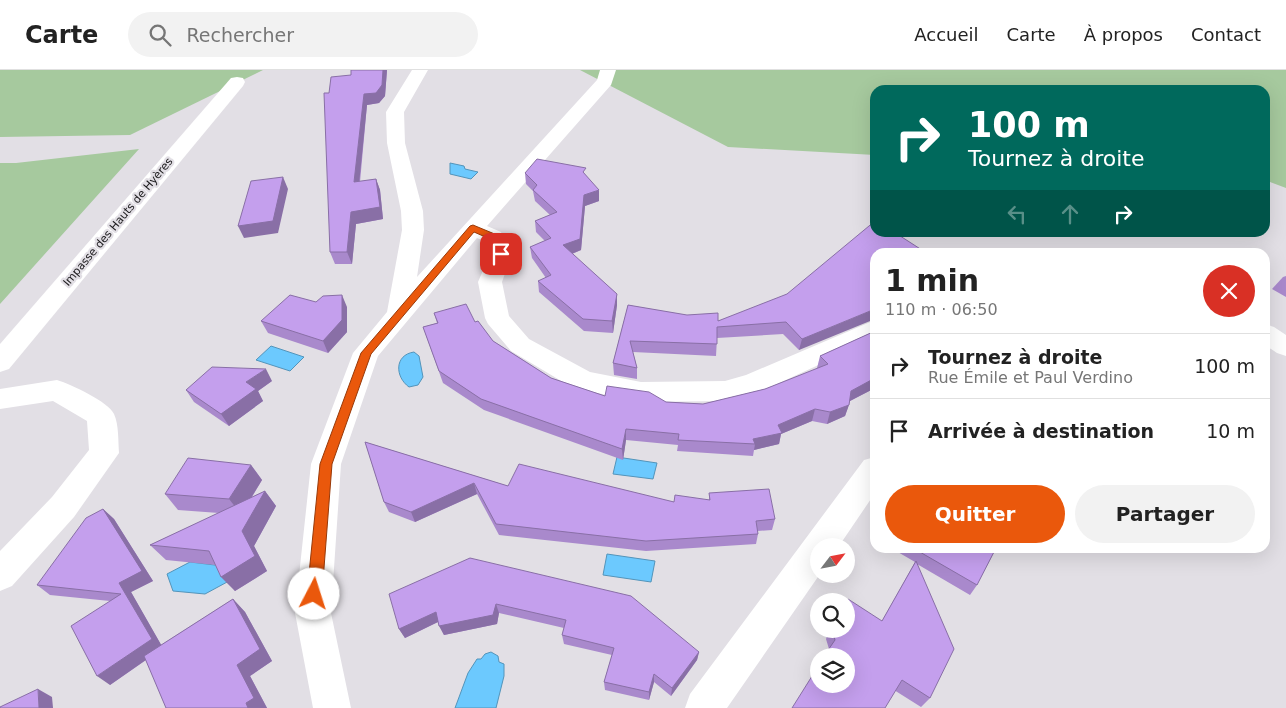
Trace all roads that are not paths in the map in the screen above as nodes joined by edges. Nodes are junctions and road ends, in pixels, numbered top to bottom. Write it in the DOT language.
graph roads {
  1 [pos="420,70"];
  2 [pos="608,70"];
  3 [pos="237,82"];
  4 [pos="473,228"];
  5 [pos="399,313"];
  6 [pos="870,331"];
  7 [pos="1270,336"];
  8 [pos="1286,347"];
  9 [pos="0,362"];
  10 [pos="0,399"];
  11 [pos="870,476"];
  12 [pos="825,538"];
  13 [pos="810,560"];
  14 [pos="0,575"];
  15 [pos="332,708"];
  16 [pos="704,708"];
  1 -- 5 [label="street"];
  2 -- 4 [label="street"];
  3 -- 9 [label="street, Impasse des Hauts de Hyères"];
  4 -- 5 [label="street"];
  4 -- 6 [label="street"];
  5 -- 15 [label="street"];
  7 -- 8 [label="street"];
  10 -- 14 [label="street"];
  11 -- 12 [label="street"];
  13 -- 16 [label="street"];
}
